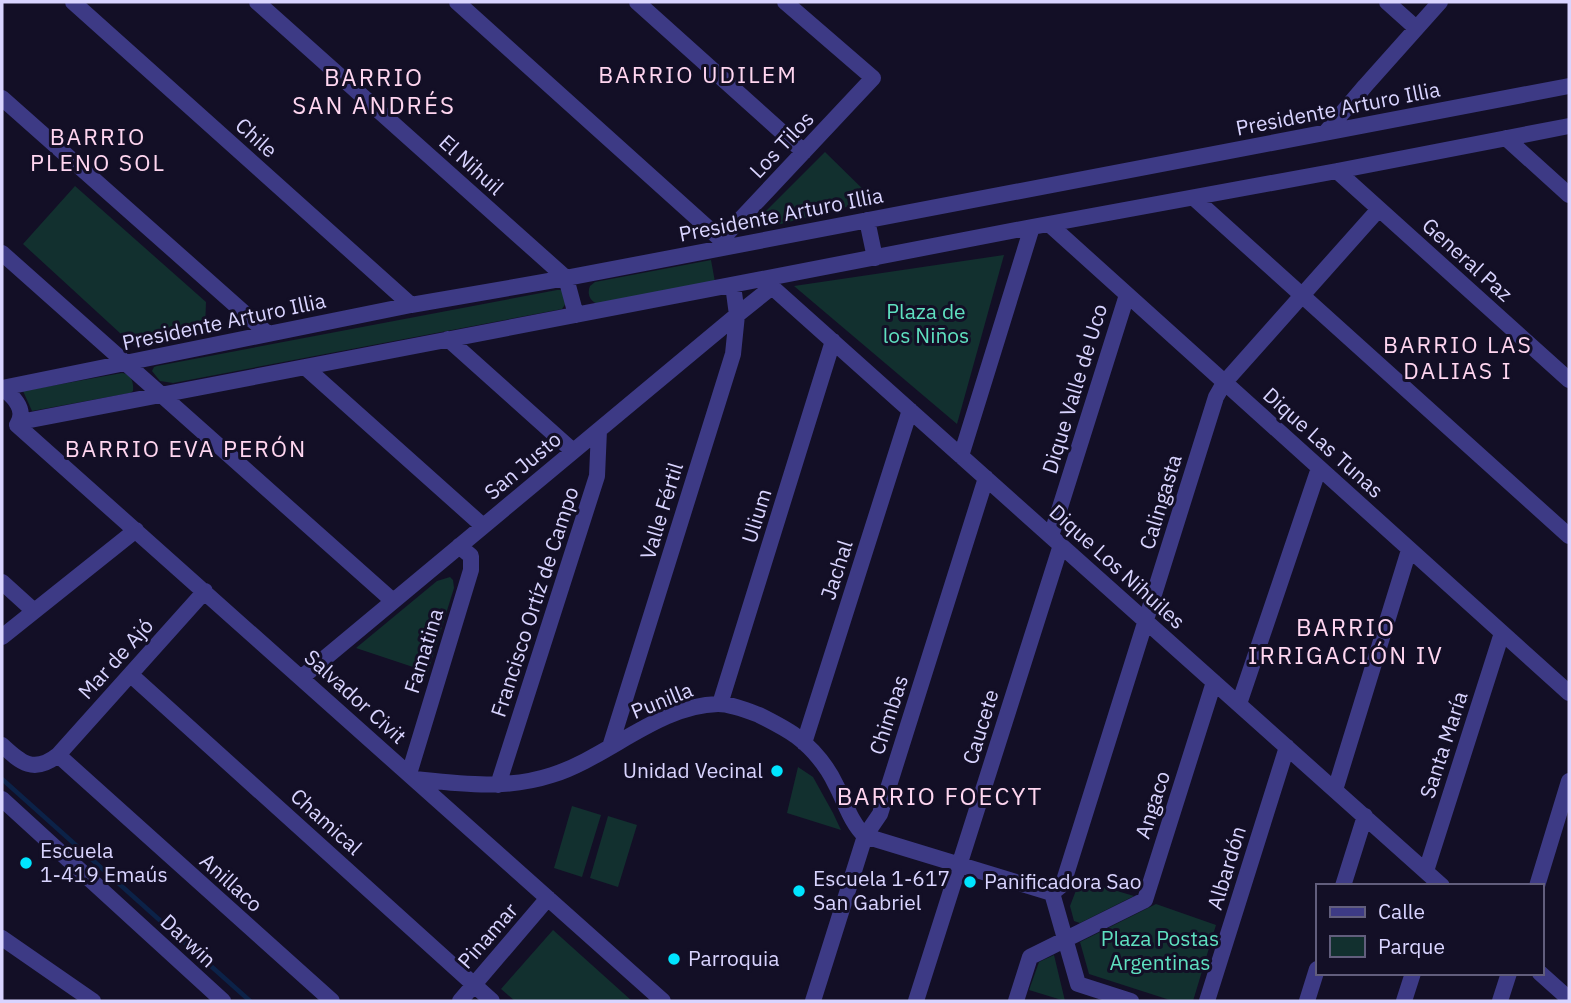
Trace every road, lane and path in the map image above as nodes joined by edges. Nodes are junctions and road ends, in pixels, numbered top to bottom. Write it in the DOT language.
graph roads {
  1 [pos="73,2"];
  2 [pos="257,2"];
  3 [pos="457,2"];
  4 [pos="637,2"];
  5 [pos="785,2"];
  6 [pos="1387,2"];
  7 [pos="1440,2"];
  8 [pos="1416,28"];
  9 [pos="1569,86"];
  10 [pos="2,98"];
  11 [pos="1569,126"];
  12 [pos="1326,132"];
  13 [pos="1506,138"];
  14 [pos="804,152"];
  15 [pos="1337,171"];
  16 [pos="1569,195"];
  17 [pos="1194,198"];
  18 [pos="1379,209"];
  19 [pos="867,220"];
  20 [pos="1049,224"];
  21 [pos="1032,227"];
  22 [pos="724,243"];
  23 [pos="2,253"];
  24 [pos="876,258"];
  25 [pos="566,278"];
  26 [pos="768,283"];
  27 [pos="733,285"];
  28 [pos="1127,295"];
  29 [pos="1302,295"];
  30 [pos="411,305"];
  31 [pos="737,314"];
  32 [pos="576,315"];
  33 [pos="268,334"];
  34 [pos="448,339"];
  35 [pos="833,341"];
  36 [pos="127,364"];
  37 [pos="305,367"];
  38 [pos="1569,380"];
  39 [pos="1224,383"];
  40 [pos="2,388"];
  41 [pos="161,395"];
  42 [pos="910,410"];
  43 [pos="13,425"];
  44 [pos="598,430"];
  45 [pos="573,451"];
  46 [pos="961,456"];
  47 [pos="1320,468"];
  48 [pos="986,478"];
  49 [pos="483,526"];
  50 [pos="136,530"];
  51 [pos="1569,536"];
  52 [pos="1056,540"];
  53 [pos="459,546"];
  54 [pos="1409,550"];
  55 [pos="2,582"];
  56 [pos="205,592"];
  57 [pos="393,601"];
  58 [pos="34,611"];
  59 [pos="1146,621"];
  60 [pos="1502,633"];
  61 [pos="2,637"];
  62 [pos="131,675"];
  63 [pos="301,678"];
  64 [pos="1214,681"];
  65 [pos="1569,693"];
  66 [pos="720,704"];
  67 [pos="1239,704"];
  68 [pos="804,743"];
  69 [pos="2,745"];
  70 [pos="610,747"];
  71 [pos="1287,747"];
  72 [pos="58,755"];
  73 [pos="412,776"];
  74 [pos="1569,781"];
  75 [pos="498,786"];
  76 [pos="1335,790"];
  77 [pos="2,799"];
  78 [pos="1365,816"];
  79 [pos="865,836"];
  80 [pos="960,864"];
  81 [pos="1426,871"];
  82 [pos="1344,884"];
  83 [pos="1440,884"];
  84 [pos="1538,884"];
  85 [pos="1052,893"];
  86 [pos="548,898"];
  87 [pos="2,938"];
  88 [pos="1065,939"];
  89 [pos="1316,972"];
  90 [pos="1412,975"];
  91 [pos="1508,975"];
  92 [pos="1542,975"];
  93 [pos="474,985"];
  94 [pos="1113,998"];
  95 [pos="1569,999"];
  96 [pos="89,1000"];
  97 [pos="223,1001"];
  98 [pos="331,1001"];
  99 [pos="460,1001"];
  100 [pos="492,1001"];
  101 [pos="663,1001"];
  102 [pos="813,1001"];
  103 [pos="916,1001"];
  104 [pos="1016,1001"];
  105 [pos="1131,1001"];
  106 [pos="1207,1001"];
  107 [pos="1307,1001"];
  108 [pos="1404,1001"];
  109 [pos="1500,1001"];
  1 -- 30 [label="street, Chile"];
  2 -- 25 [label="street, El Nihuil"];
  3 -- 22 [label="street"];
  4 -- 14 [label="street"];
  5 -- 14 [label="street, Los Tilos"];
  6 -- 8 [label="street"];
  7 -- 8 [label="street"];
  8 -- 12 [label="street"];
  9 -- 12 [label="street, Presidente Arturo Illia"];
  10 -- 33 [label="street"];
  11 -- 13 [label="street"];
  12 -- 19 [label="street, Presidente Arturo Illia"];
  13 -- 15 [label="street"];
  13 -- 16 [label="street"];
  14 -- 22 [label="street, Los Tilos"];
  15 -- 17 [label="street"];
  15 -- 18 [label="street, General Paz"];
  17 -- 20 [label="street"];
  17 -- 29 [label="street"];
  18 -- 29 [label="street, Calingasta"];
  18 -- 38 [label="street, General Paz"];
  19 -- 22 [label="street, Presidente Arturo Illia"];
  19 -- 24 [label="street"];
  20 -- 21 [label="street"];
  20 -- 28 [label="street, Dique Las Tunas"];
  21 -- 24 [label="street"];
  21 -- 46 [label="street"];
  22 -- 25 [label="street, Presidente Arturo Illia"];
  23 -- 36 [label="street"];
  24 -- 26 [label="street"];
  25 -- 30 [label="street, Presidente Arturo Illia"];
  25 -- 32 [label="street"];
  26 -- 27 [label="street"];
  26 -- 31 [label="street, San Justo"];
  26 -- 35 [label="street, Dique Los Nihuiles"];
  27 -- 31 [label="street, Valle Fértil"];
  27 -- 32 [label="street"];
  28 -- 39 [label="street, Dique Las Tunas"];
  28 -- 52 [label="street, Dique Valle de Uco"];
  29 -- 39 [label="street, Calingasta"];
  29 -- 51 [label="street"];
  30 -- 33 [label="street, Presidente Arturo Illia"];
  31 -- 44 [label="street, San Justo"];
  31 -- 70 [label="street, Valle Fértil"];
  32 -- 34 [label="street"];
  33 -- 36 [label="street, Presidente Arturo Illia"];
  34 -- 37 [label="street"];
  34 -- 45 [label="street"];
  35 -- 42 [label="street, Dique Los Nihuiles"];
  35 -- 66 [label="street, Ulium"];
  36 -- 40 [label="street, Presidente Arturo Illia"];
  36 -- 41 [label="street"];
  37 -- 41 [label="street"];
  37 -- 49 [label="street"];
  39 -- 47 [label="street, Dique Las Tunas"];
  39 -- 59 [label="street, Calingasta"];
  40 -- 43 [label="street"];
  41 -- 43 [label="street"];
  41 -- 57 [label="street"];
  42 -- 46 [label="street, Dique Los Nihuiles"];
  42 -- 68 [label="street, Jachal"];
  43 -- 50 [label="street, Salvador Civit"];
  44 -- 45 [label="street, San Justo"];
  44 -- 75 [label="street, Francisco Ortíz de Campo"];
  45 -- 49 [label="street, San Justo"];
  46 -- 48 [label="street, Dique Los Nihuiles"];
  47 -- 54 [label="street, Dique Las Tunas"];
  47 -- 67 [label="street"];
  48 -- 52 [label="street, Dique Los Nihuiles"];
  48 -- 79 [label="street, Chimbas"];
  49 -- 53 [label="street, San Justo"];
  50 -- 56 [label="street, Salvador Civit"];
  50 -- 58 [label="street"];
  52 -- 59 [label="street, Dique Los Nihuiles"];
  52 -- 80 [label="street, Caucete"];
  53 -- 57 [label="street, San Justo"];
  53 -- 73 [label="street, Famatina"];
  54 -- 60 [label="street, Dique Las Tunas"];
  54 -- 76 [label="street"];
  55 -- 58 [label="street"];
  56 -- 62 [label="street, Mar de Ajó"];
  56 -- 63 [label="street, Salvador Civit"];
  57 -- 63 [label="street, San Justo"];
  58 -- 61 [label="street"];
  59 -- 64 [label="street, Dique Los Nihuiles"];
  59 -- 85 [label="street, Calingasta"];
  60 -- 65 [label="street, Dique Las Tunas"];
  60 -- 81 [label="street, Santa María"];
  62 -- 72 [label="street, Mar de Ajó"];
  62 -- 93 [label="street, Chamical"];
  63 -- 73 [label="street, Salvador Civit"];
  64 -- 67 [label="street, Dique Los Nihuiles"];
  64 -- 88 [label="street, Angaco"];
  66 -- 68 [label="street, Punilla"];
  66 -- 70 [label="street, Punilla"];
  67 -- 71 [label="street, Dique Los Nihuiles"];
  68 -- 79 [label="street, Punilla"];
  69 -- 72 [label="street"];
  70 -- 75 [label="street, Punilla"];
  71 -- 76 [label="street, Dique Los Nihuiles"];
  71 -- 106 [label="street, Albardón"];
  72 -- 98 [label="street, Anillaco"];
  73 -- 75 [label="street, Punilla"];
  73 -- 86 [label="street, Salvador Civit"];
  74 -- 84 [label="street"];
  76 -- 78 [label="street, Dique Los Nihuiles"];
  77 -- 97 [label="street, Darwin"];
  78 -- 81 [label="street, Dique Los Nihuiles"];
  78 -- 82 [label="street"];
  79 -- 80 [label="street"];
  79 -- 102 [label="street, Chimbas"];
  80 -- 85 [label="street"];
  80 -- 103 [label="street, Caucete"];
  81 -- 83 [label="street, Dique Los Nihuiles"];
  85 -- 88 [label="street"];
  86 -- 93 [label="street, Pinamar"];
  86 -- 101 [label="street, Salvador Civit"];
  87 -- 96 [label="street"];
  88 -- 94 [label="street"];
  88 -- 104 [label="street, Angaco"];
  89 -- 107 [label="street"];
  90 -- 108 [label="street"];
  91 -- 109 [label="street"];
  92 -- 95 [label="street"];
  93 -- 99 [label="street, Pinamar"];
  93 -- 100 [label="street, Chamical"];
  94 -- 105 [label="street"];
}
